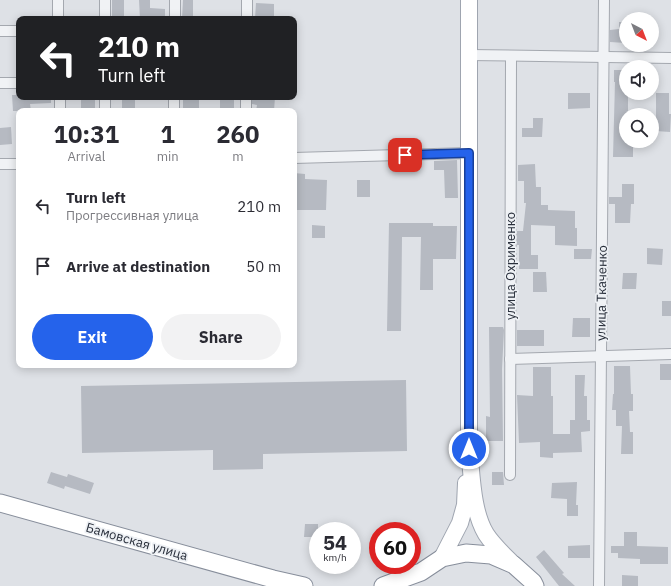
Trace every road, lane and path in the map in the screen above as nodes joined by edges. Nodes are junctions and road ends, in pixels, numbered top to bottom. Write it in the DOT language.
graph roads {
  1 [pos="58,0"];
  2 [pos="105,0"];
  3 [pos="175,0"];
  4 [pos="247,0"];
  5 [pos="468,0"];
  6 [pos="604,0"];
  7 [pos="58,16"];
  8 [pos="105,16"];
  9 [pos="175,16"];
  10 [pos="247,16"];
  11 [pos="0,31"];
  12 [pos="16,31"];
  13 [pos="469,55"];
  14 [pos="511,56"];
  15 [pos="604,58"];
  16 [pos="671,58"];
  17 [pos="0,83"];
  18 [pos="16,83"];
  19 [pos="469,153"];
  20 [pos="297,158"];
  21 [pos="0,164"];
  22 [pos="16,164"];
  23 [pos="671,354"];
  24 [pos="601,356"];
  25 [pos="510,359"];
  26 [pos="469,449"];
  27 [pos="510,475"];
  28 [pos="0,503"];
  29 [pos="442,558"];
  30 [pos="514,565"];
  31 [pos="421,572"];
  32 [pos="416,574"];
  33 [pos="419,574"];
  34 [pos="281,583"];
  35 [pos="304,586"];
  36 [pos="383,586"];
  37 [pos="409,586"];
  38 [pos="535,586"];
  39 [pos="599,586"];
  1 -- 7 [label="street"];
  2 -- 8 [label="street"];
  3 -- 9 [label="street"];
  4 -- 10 [label="street"];
  5 -- 13 [label="main road"];
  6 -- 15 [label="street, улица Ткаченко"];
  11 -- 12 [label="street"];
  13 -- 14 [label="street"];
  13 -- 19 [label="main road"];
  14 -- 15 [label="street"];
  14 -- 25 [label="street, улица Охрименко"];
  15 -- 16 [label="street"];
  15 -- 24 [label="street, улица Ткаченко"];
  17 -- 18 [label="street"];
  19 -- 20 [label="street"];
  19 -- 26 [label="main road"];
  21 -- 22 [label="street"];
  23 -- 24 [label="street"];
  24 -- 25 [label="street"];
  24 -- 39 [label="street, улица Ткаченко"];
  25 -- 27 [label="street, улица Охрименко"];
  26 -- 29 [label="main road"];
  26 -- 30 [label="main road"];
  28 -- 34 [label="highway, Бамовская улица"];
  29 -- 30 [label="highway"];
  29 -- 31 [label="highway"];
  30 -- 38 [label="highway"];
  32 -- 36 [label="highway"];
  33 -- 37 [label="highway"];
  34 -- 35 [label="highway, Бамовская улица"];
}
